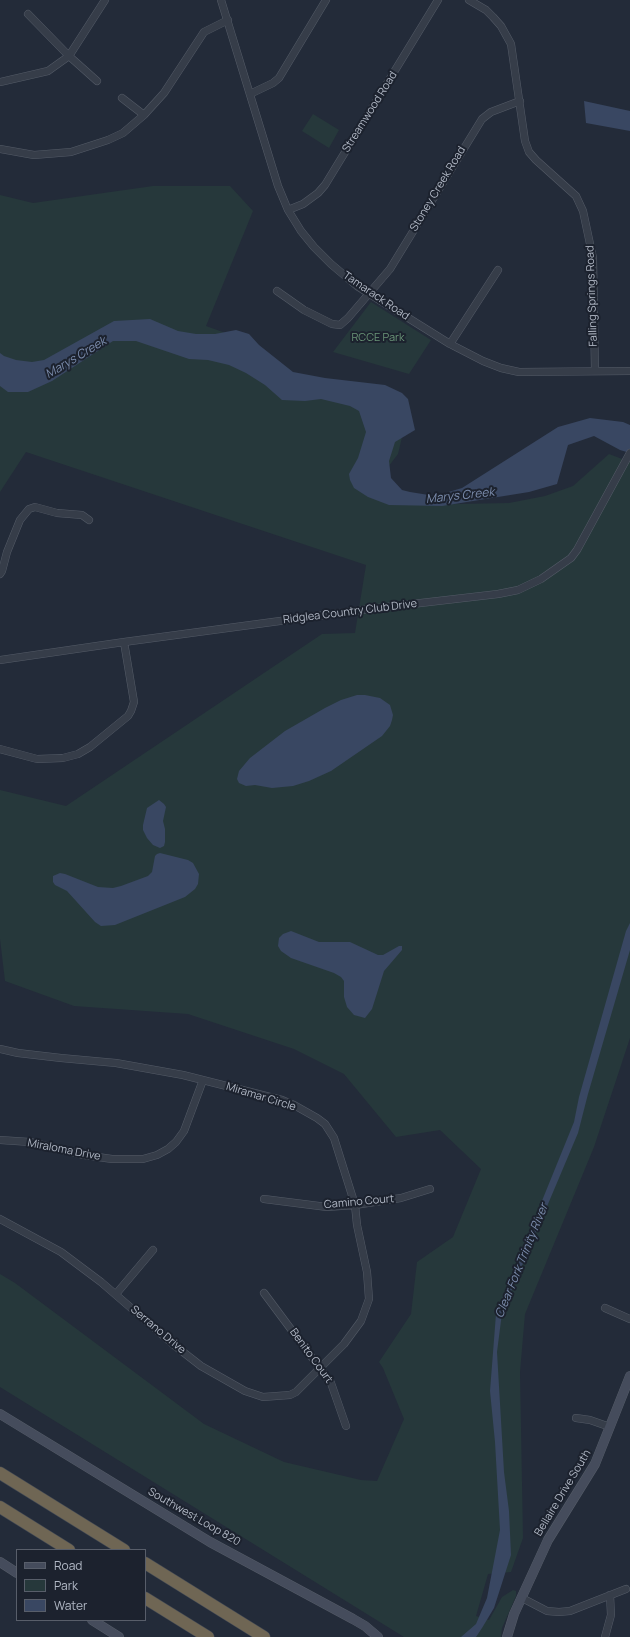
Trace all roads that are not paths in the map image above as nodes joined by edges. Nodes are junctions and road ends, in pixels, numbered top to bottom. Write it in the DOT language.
graph roads {
  1 [pos="105,0"];
  2 [pos="221,0"];
  3 [pos="326,0"];
  4 [pos="438,0"];
  5 [pos="469,0"];
  6 [pos="28,14"];
  7 [pos="228,20"];
  8 [pos="69,56"];
  9 [pos="97,80"];
  10 [pos="0,82"];
  11 [pos="250,94"];
  12 [pos="122,98"];
  13 [pos="520,101"];
  14 [pos="144,115"];
  15 [pos="0,149"];
  16 [pos="288,210"];
  17 [pos="498,270"];
  18 [pos="277,291"];
  19 [pos="369,293"];
  20 [pos="450,344"];
  21 [pos="595,371"];
  22 [pos="630,371"];
  23 [pos="630,453"];
  24 [pos="89,520"];
  25 [pos="0,574"];
  26 [pos="124,642"];
  27 [pos="0,660"];
  28 [pos="0,749"];
  29 [pos="0,1049"];
  30 [pos="203,1080"];
  31 [pos="0,1140"];
  32 [pos="430,1189"];
  33 [pos="264,1199"];
  34 [pos="355,1205"];
  35 [pos="0,1218"];
  36 [pos="153,1250"];
  37 [pos="264,1293"];
  38 [pos="116,1294"];
  39 [pos="605,1308"];
  40 [pos="630,1319"];
  41 [pos="321,1368"];
  42 [pos="630,1376"];
  43 [pos="628,1387"];
  44 [pos="0,1414"];
  45 [pos="576,1418"];
  46 [pos="346,1426"];
  47 [pos="610,1427"];
  48 [pos="0,1473"];
  49 [pos="0,1507"];
  50 [pos="67,1549"];
  51 [pos="122,1549"];
  52 [pos="0,1562"];
  53 [pos="146,1564"];
  54 [pos="16,1572"];
  55 [pos="626,1589"];
  56 [pos="610,1595"];
  57 [pos="522,1598"];
  58 [pos="146,1599"];
  59 [pos="94,1621"];
  60 [pos="120,1637"];
  61 [pos="208,1637"];
  62 [pos="264,1637"];
  63 [pos="378,1637"];
  64 [pos="507,1637"];
  65 [pos="605,1637"];
  1 -- 8 [label="street"];
  2 -- 7 [label="street, Tamarack Road"];
  3 -- 11 [label="street"];
  4 -- 16 [label="street, Streamwood Road"];
  5 -- 13 [label="street, Falling Springs Road"];
  6 -- 8 [label="street"];
  7 -- 11 [label="street, Tamarack Road"];
  7 -- 14 [label="street"];
  8 -- 9 [label="street"];
  8 -- 10 [label="street"];
  11 -- 16 [label="street, Tamarack Road"];
  12 -- 14 [label="street"];
  13 -- 19 [label="street, Stoney Creek Road"];
  13 -- 21 [label="street, Falling Springs Road"];
  14 -- 15 [label="street"];
  16 -- 19 [label="street, Tamarack Road"];
  17 -- 20 [label="street"];
  18 -- 19 [label="street, Stoney Creek Road"];
  19 -- 20 [label="street, Tamarack Road"];
  20 -- 21 [label="street, Tamarack Road"];
  21 -- 22 [label="street, Tamarack Road"];
  23 -- 26 [label="street, Ridglea Country Club Drive"];
  24 -- 25 [label="street"];
  26 -- 27 [label="street, Ridglea Country Club Drive"];
  26 -- 28 [label="street"];
  29 -- 30 [label="street, Miramar Circle"];
  30 -- 31 [label="street, Miraloma Drive"];
  30 -- 34 [label="street, Miramar Circle"];
  32 -- 34 [label="street, Camino Court"];
  33 -- 34 [label="street, Camino Court"];
  34 -- 41 [label="street, Miramar Circle"];
  35 -- 38 [label="street, Serrano Drive"];
  36 -- 38 [label="street"];
  37 -- 41 [label="street, Benito Court"];
  38 -- 41 [label="street, Serrano Drive"];
  39 -- 40 [label="street"];
  41 -- 46 [label="street, Benito Court"];
  42 -- 43 [label="street, Bellaire Drive South"];
  43 -- 47 [label="street, Bellaire Drive South"];
  44 -- 63 [label="street, Southwest Loop 820"];
  45 -- 47 [label="street"];
  47 -- 57 [label="street, Bellaire Drive South"];
  48 -- 51 [label="highway"];
  49 -- 50 [label="highway"];
  52 -- 54 [label="street"];
  53 -- 62 [label="highway"];
  55 -- 56 [label="street"];
  56 -- 57 [label="street"];
  56 -- 65 [label="street"];
  57 -- 64 [label="street, Bellaire Drive South"];
  58 -- 61 [label="highway"];
  59 -- 60 [label="street"];
}
